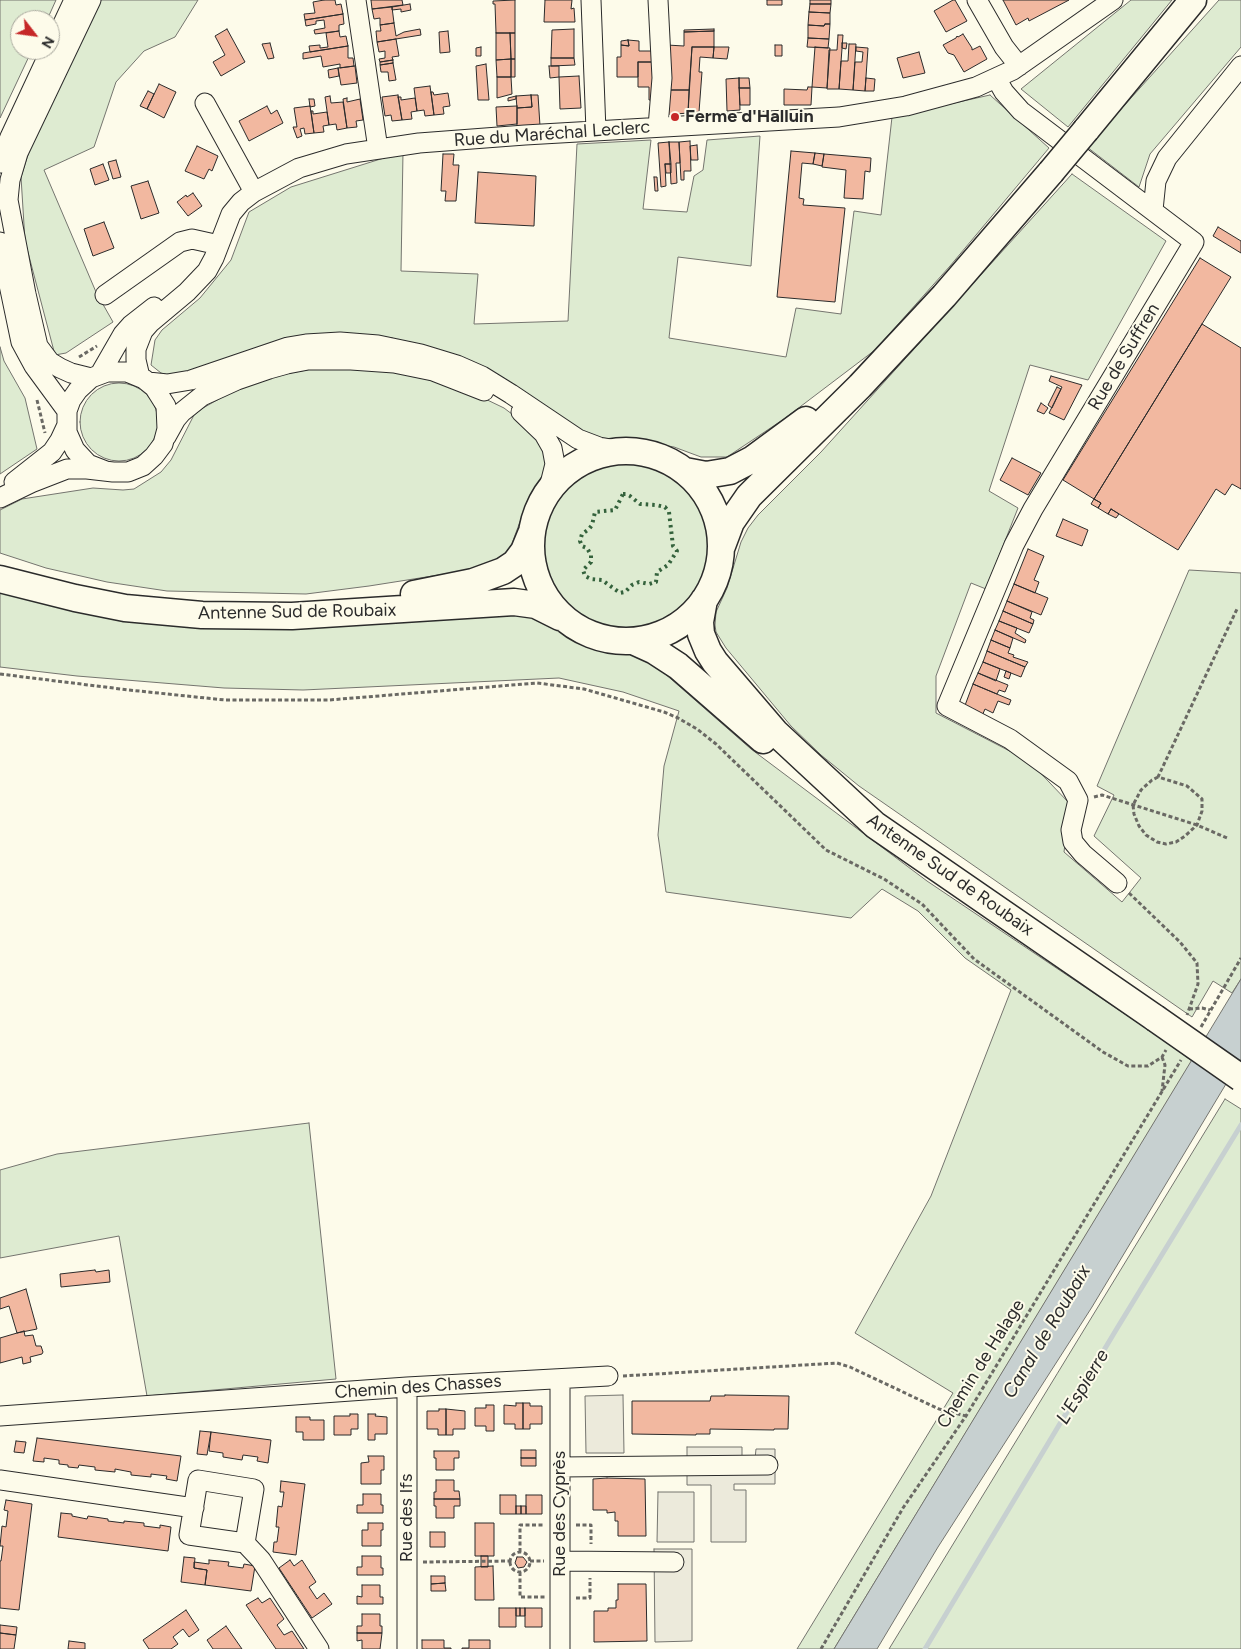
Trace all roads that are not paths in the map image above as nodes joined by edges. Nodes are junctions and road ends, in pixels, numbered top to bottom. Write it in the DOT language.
graph roads {
  1 [pos="74,0"];
  2 [pos="91,0"];
  3 [pos="356,0"];
  4 [pos="591,0"];
  5 [pos="658,0"];
  6 [pos="977,0"];
  7 [pos="1113,0"];
  8 [pos="1193,0"];
  9 [pos="1019,66"];
  10 [pos="1241,66"];
  11 [pos="996,78"];
  12 [pos="205,103"];
  13 [pos="658,127"];
  14 [pos="596,131"];
  15 [pos="378,149"];
  16 [pos="0,163"];
  17 [pos="254,192"];
  18 [pos="1153,210"];
  19 [pos="0,242"];
  20 [pos="219,245"];
  21 [pos="200,279"];
  22 [pos="105,295"];
  23 [pos="887,355"];
  24 [pos="96,376"];
  25 [pos="144,379"];
  26 [pos="67,418"];
  27 [pos="166,437"];
  28 [pos="623,451"];
  29 [pos="106,471"];
  30 [pos="685,471"];
  31 [pos="0,492"];
  32 [pos="548,492"];
  33 [pos="0,498"];
  34 [pos="532,533"];
  35 [pos="721,550"];
  36 [pos="0,568"];
  37 [pos="0,579"];
  38 [pos="704,600"];
  39 [pos="564,619"];
  40 [pos="633,641"];
  41 [pos="875,825"];
  42 [pos="1117,883"];
  43 [pos="1241,1078"];
  44 [pos="608,1376"];
  45 [pos="560,1379"];
  46 [pos="407,1387"];
  47 [pos="0,1416"];
  48 [pos="768,1465"];
  49 [pos="560,1467"];
  50 [pos="0,1480"];
  51 [pos="194,1508"];
  52 [pos="245,1543"];
  53 [pos="560,1561"];
  54 [pos="674,1562"];
  55 [pos="320,1649"];
  56 [pos="407,1649"];
  57 [pos="560,1649"];
  1 -- 16 [label="street"];
  2 -- 24 [label="street"];
  3 -- 15 [label="street"];
  4 -- 14 [label="street"];
  5 -- 13 [label="street"];
  6 -- 9 [label="street"];
  7 -- 9 [label="street, Rue du Maréchal Leclerc"];
  8 -- 23 [label="highway, bridge"];
  9 -- 11 [label="street, Rue du Maréchal Leclerc"];
  10 -- 18 [label="street"];
  11 -- 13 [label="street, Rue du Maréchal Leclerc"];
  11 -- 18 [label="street, Rue de Suffren"];
  12 -- 17 [label="street"];
  13 -- 14 [label="street, Rue du Maréchal Leclerc"];
  14 -- 15 [label="street, Rue du Maréchal Leclerc"];
  15 -- 17 [label="street, Rue du Maréchal Leclerc"];
  17 -- 20 [label="street, Rue du Maréchal Leclerc"];
  18 -- 42 [label="street, Rue de Suffren"];
  19 -- 26 [label="street"];
  20 -- 21 [label="street, Rue du Maréchal Leclerc"];
  20 -- 22 [label="street"];
  21 -- 24 [label="street, Rue du Maréchal Leclerc"];
  21 -- 25 [label="street, Rue du Maréchal Leclerc"];
  23 -- 30 [label="highway"];
  23 -- 35 [label="highway"];
  24 -- 25 [label="street"];
  24 -- 26 [label="street"];
  25 -- 27 [label="street"];
  25 -- 28 [label="street"];
  26 -- 29 [label="street"];
  26 -- 31 [label="street"];
  27 -- 29 [label="street"];
  27 -- 32 [label="street"];
  28 -- 30 [label="highway"];
  28 -- 32 [label="highway"];
  29 -- 33 [label="street"];
  30 -- 35 [label="highway"];
  32 -- 34 [label="highway"];
  34 -- 36 [label="highway, Antenne Sud de Roubaix"];
  34 -- 39 [label="highway"];
  35 -- 38 [label="highway"];
  37 -- 39 [label="highway, Antenne Sud de Roubaix"];
  38 -- 40 [label="highway"];
  38 -- 41 [label="highway, Antenne Sud de Roubaix"];
  39 -- 40 [label="highway"];
  40 -- 41 [label="highway"];
  41 -- 43 [label="highway, Antenne Sud de Roubaix, bridge"];
  44 -- 45 [label="street, Chemin des Chasses"];
  45 -- 46 [label="street, Chemin des Chasses"];
  45 -- 49 [label="street, Rue des Cyprès"];
  46 -- 47 [label="street, Chemin des Chasses"];
  46 -- 56 [label="street, Rue des Ifs"];
  48 -- 49 [label="street"];
  49 -- 53 [label="street, Rue des Cyprès"];
  50 -- 51 [label="street"];
  51 -- 52 [label="street"];
  51 -- 52 [label="street"];
  52 -- 55 [label="street"];
  53 -- 54 [label="street"];
  53 -- 57 [label="street, Rue des Cyprès"];
}
